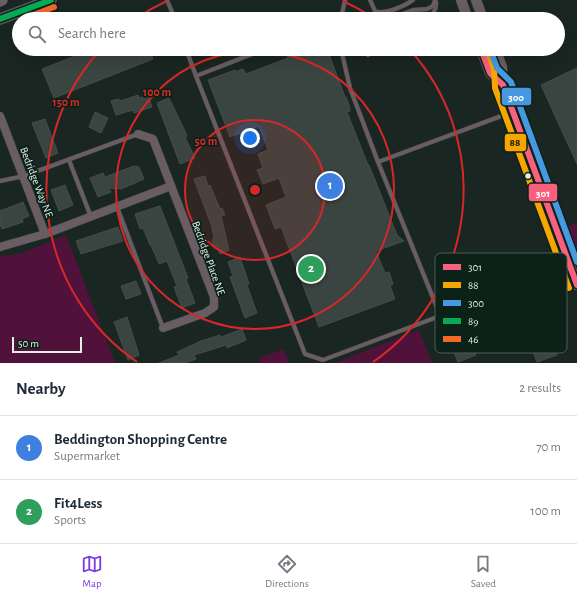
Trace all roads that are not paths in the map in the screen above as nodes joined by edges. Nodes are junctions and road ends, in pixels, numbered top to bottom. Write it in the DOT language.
graph roads {
  1 [pos="51,0"];
  2 [pos="167,0"];
  3 [pos="346,0"];
  4 [pos="370,0"];
  5 [pos="412,0"];
  6 [pos="461,0"];
  7 [pos="476,0"];
  8 [pos="435,1"];
  9 [pos="19,12"];
  10 [pos="172,12"];
  11 [pos="343,12"];
  12 [pos="408,12"];
  13 [pos="435,12"];
  14 [pos="465,12"];
  15 [pos="480,12"];
  16 [pos="12,15"];
  17 [pos="0,19"];
  18 [pos="189,56"];
  19 [pos="247,56"];
  20 [pos="342,56"];
  21 [pos="483,56"];
  22 [pos="498,56"];
  23 [pos="196,76"];
  24 [pos="503,85"];
  25 [pos="513,111"];
  26 [pos="0,116"];
  27 [pos="138,134"];
  28 [pos="70,160"];
  29 [pos="378,162"];
  30 [pos="24,176"];
  31 [pos="0,181"];
  32 [pos="171,186"];
  33 [pos="117,207"];
  34 [pos="91,217"];
  35 [pos="45,234"];
  36 [pos="0,247"];
  37 [pos="565,253"];
  38 [pos="567,259"];
  39 [pos="570,267"];
  40 [pos="567,268"];
  41 [pos="577,285"];
  42 [pos="435,303"];
  43 [pos="435,317"];
  44 [pos="163,328"];
  1 -- 9 [label="main road"];
  2 -- 10 [label="lane"];
  3 -- 11 [label="lane"];
  4 -- 5 [label="lane"];
  6 -- 14 [label="street"];
  7 -- 15 [label="street"];
  8 -- 12 [label="lane"];
  8 -- 13 [label="lane"];
  16 -- 17 [label="main road"];
  18 -- 23 [label="lane"];
  19 -- 23 [label="lane"];
  20 -- 29 [label="lane"];
  21 -- 24 [label="street"];
  22 -- 24 [label="street"];
  23 -- 43 [label="lane"];
  24 -- 25 [label="street"];
  25 -- 29 [label="lane"];
  25 -- 37 [label="street"];
  26 -- 30 [label="street, Bedridge Way NE"];
  27 -- 28 [label="lane"];
  27 -- 32 [label="street, Bedridge Place NE"];
  28 -- 30 [label="lane"];
  28 -- 34 [label="lane"];
  29 -- 42 [label="lane"];
  30 -- 31 [label="lane"];
  30 -- 35 [label="street, Bedridge Way NE"];
  32 -- 33 [label="street"];
  32 -- 44 [label="street, Bedridge Place NE"];
  33 -- 34 [label="street"];
  33 -- 44 [label="lane"];
  34 -- 35 [label="street"];
  35 -- 36 [label="street, Bedridge Way NE"];
  38 -- 39 [label="street"];
  39 -- 40 [label="lane"];
  39 -- 41 [label="street"];
}
